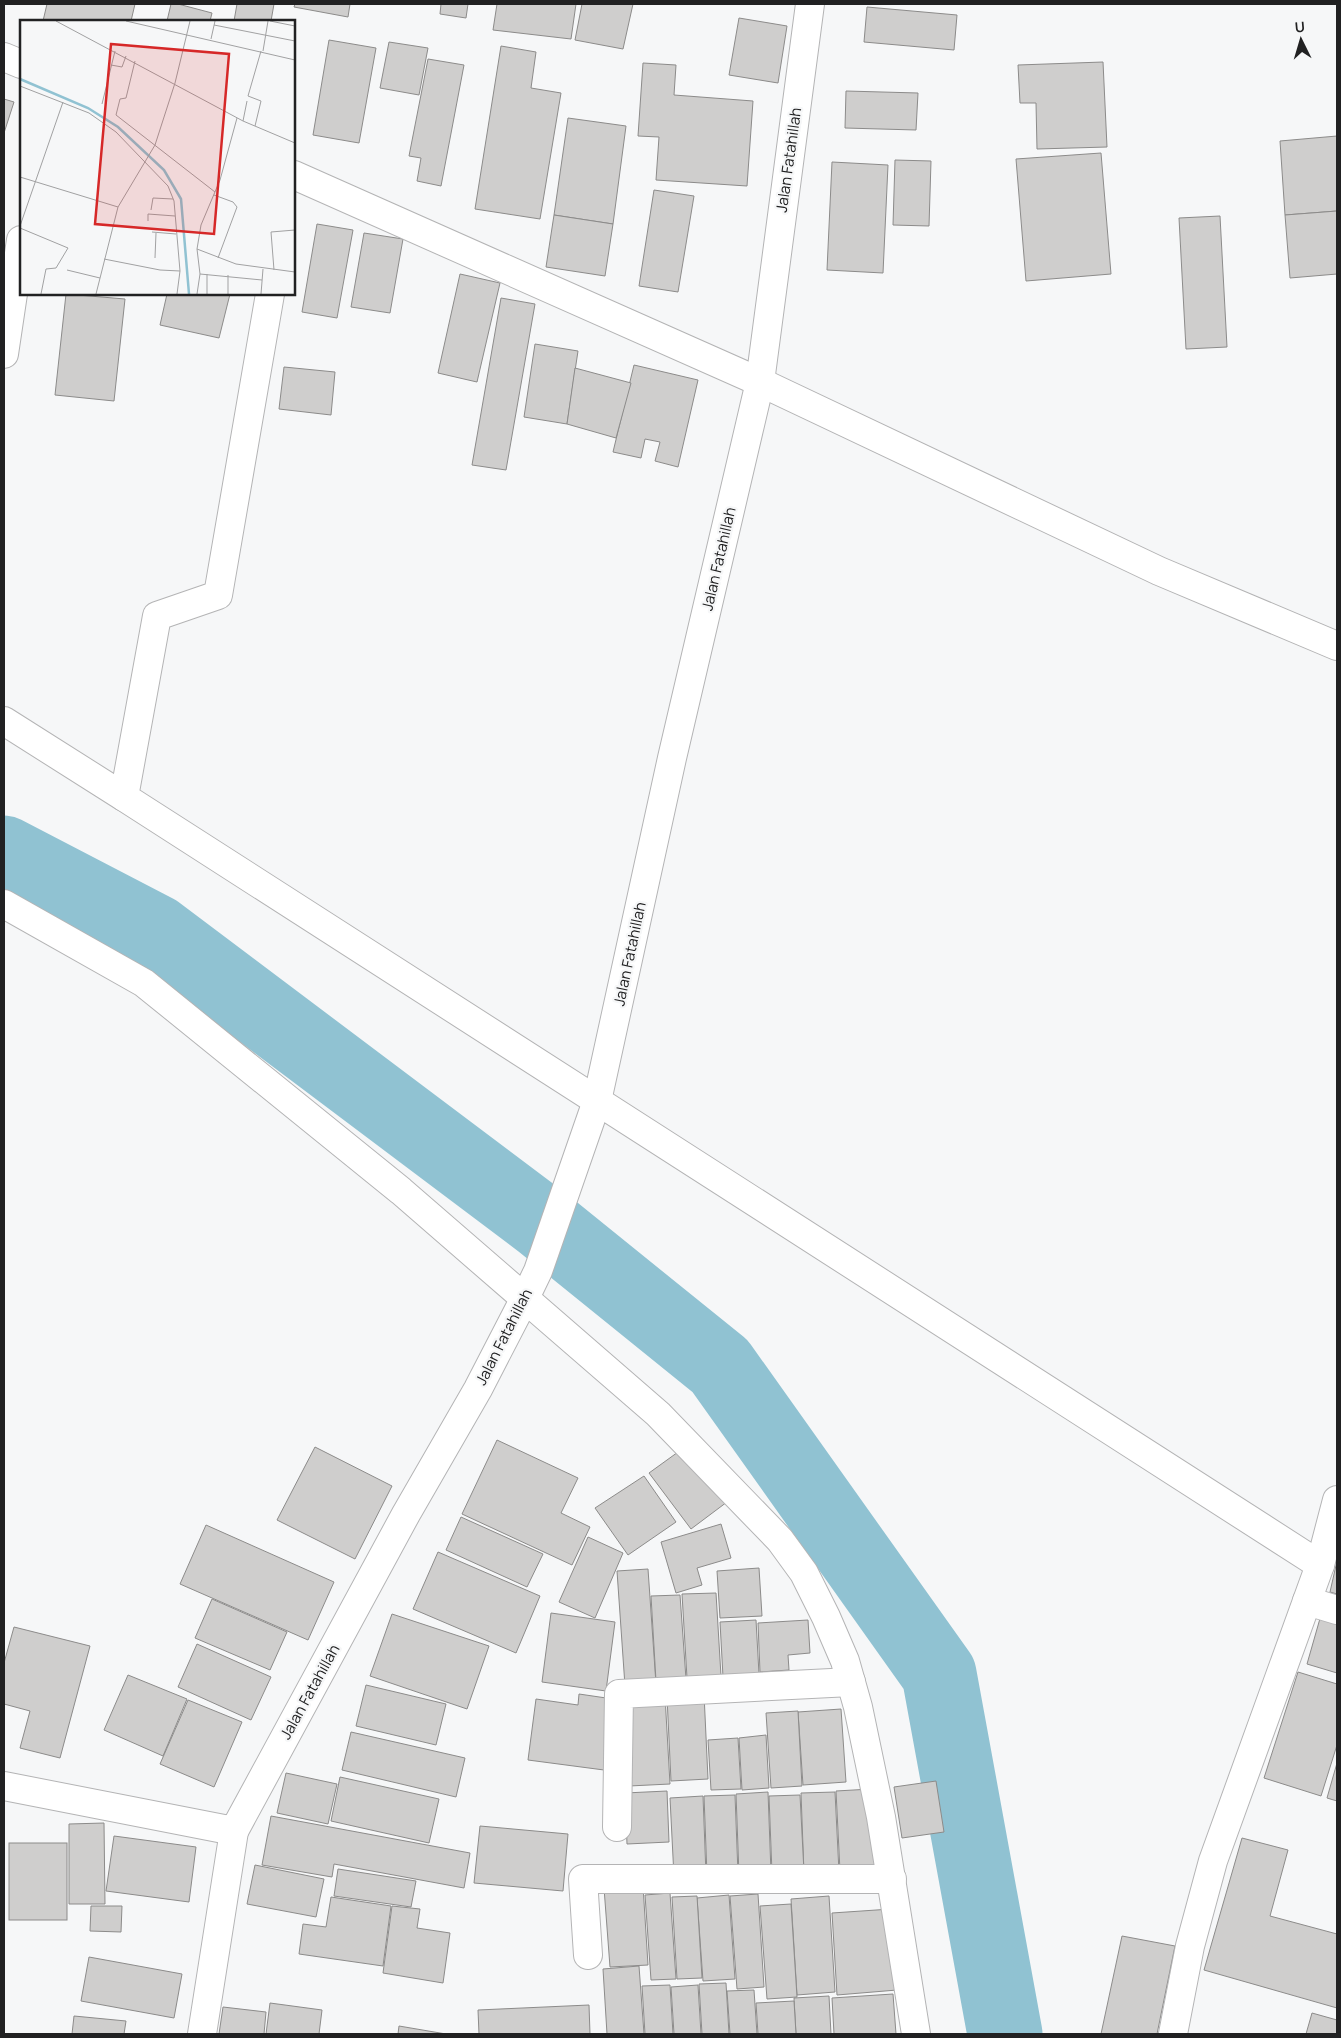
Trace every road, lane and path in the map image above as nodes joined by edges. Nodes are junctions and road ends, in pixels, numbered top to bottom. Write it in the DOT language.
graph roads {
  1 [pos="810,4"];
  2 [pos="4,57"];
  3 [pos="20,64"];
  4 [pos="295,175"];
  5 [pos="20,247"];
  6 [pos="270,295"];
  7 [pos="4,354"];
  8 [pos="760,382"];
  9 [pos="1337,646"];
  10 [pos="4,721"];
  11 [pos="124,797"];
  12 [pos="4,904"];
  13 [pos="597,1101"];
  14 [pos="525,1298"];
  15 [pos="1337,1500"];
  16 [pos="1320,1565"];
  17 [pos="1306,1601"];
  18 [pos="1337,1610"];
  19 [pos="851,1682"];
  20 [pos="4,1786"];
  21 [pos="617,1827"];
  22 [pos="234,1831"];
  23 [pos="892,1879"];
  24 [pos="588,1955"];
  25 [pos="202,2034"];
  26 [pos="916,2034"];
  27 [pos="1173,2034"];
  1 -- 8 [label="street, Jalan Fatahillah"];
  2 -- 3 [label="street"];
  4 -- 8 [label="street"];
  5 -- 7 [label="street"];
  6 -- 11 [label="street"];
  8 -- 9 [label="street"];
  8 -- 13 [label="street, Jalan Fatahillah"];
  10 -- 11 [label="street"];
  11 -- 13 [label="street"];
  12 -- 14 [label="street"];
  13 -- 14 [label="street, Jalan Fatahillah"];
  13 -- 16 [label="street"];
  14 -- 19 [label="street"];
  14 -- 22 [label="street, Jalan Fatahillah"];
  15 -- 16 [label="street"];
  16 -- 17 [label="street"];
  17 -- 18 [label="street"];
  17 -- 27 [label="street"];
  19 -- 21 [label="street"];
  19 -- 23 [label="street"];
  20 -- 22 [label="street"];
  22 -- 25 [label="street, Jalan Fatahillah"];
  23 -- 24 [label="street"];
  23 -- 26 [label="street"];
}
